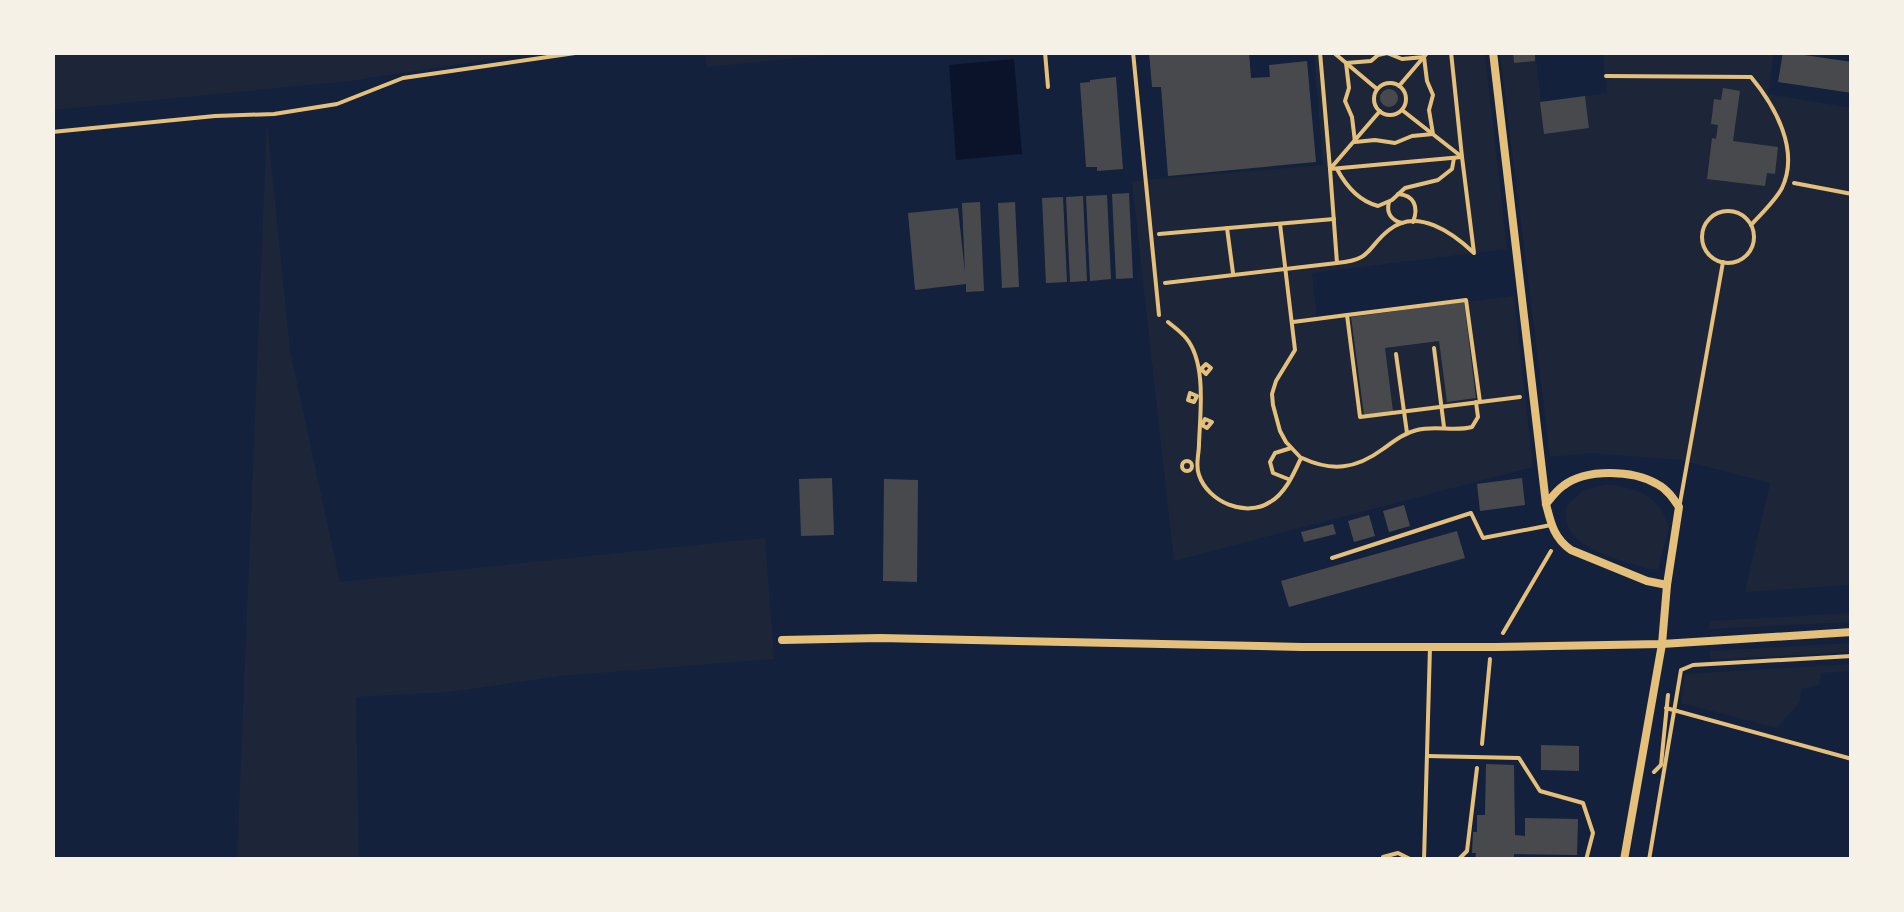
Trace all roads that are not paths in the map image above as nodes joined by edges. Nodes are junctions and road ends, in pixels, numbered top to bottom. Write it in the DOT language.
graph roads {
  1 [pos="1044,52"];
  2 [pos="1133,52"];
  3 [pos="1492,52"];
  4 [pos="1606,76"];
  5 [pos="1048,87"];
  6 [pos="1752,226"];
  7 [pos="1723,262"];
  8 [pos="1159,315"];
  9 [pos="1546,504"];
  10 [pos="1679,508"];
  11 [pos="1551,526"];
  12 [pos="1332,558"];
  13 [pos="1667,585"];
  14 [pos="1852,632"];
  15 [pos="782,640"];
  16 [pos="1662,644"];
  17 [pos="1430,647"];
  18 [pos="1427,756"];
  19 [pos="1382,860"];
  20 [pos="1412,860"];
  21 [pos="1424,860"];
  22 [pos="1586,860"];
  23 [pos="1624,860"];
  1 -- 5 [label="lane"];
  2 -- 8 [label="lane"];
  3 -- 9 [label="street"];
  4 -- 6 [label="lane"];
  6 -- 7 [label="lane"];
  6 -- 7 [label="lane"];
  7 -- 10 [label="lane"];
  9 -- 10 [label="street"];
  9 -- 11 [label="street"];
  10 -- 13 [label="street"];
  11 -- 12 [label="lane"];
  11 -- 13 [label="street"];
  13 -- 16 [label="street"];
  14 -- 16 [label="street"];
  15 -- 17 [label="street"];
  16 -- 17 [label="street"];
  16 -- 23 [label="street"];
  17 -- 18 [label="lane"];
  18 -- 21 [label="lane"];
  18 -- 22 [label="lane"];
  19 -- 20 [label="lane"];
}
